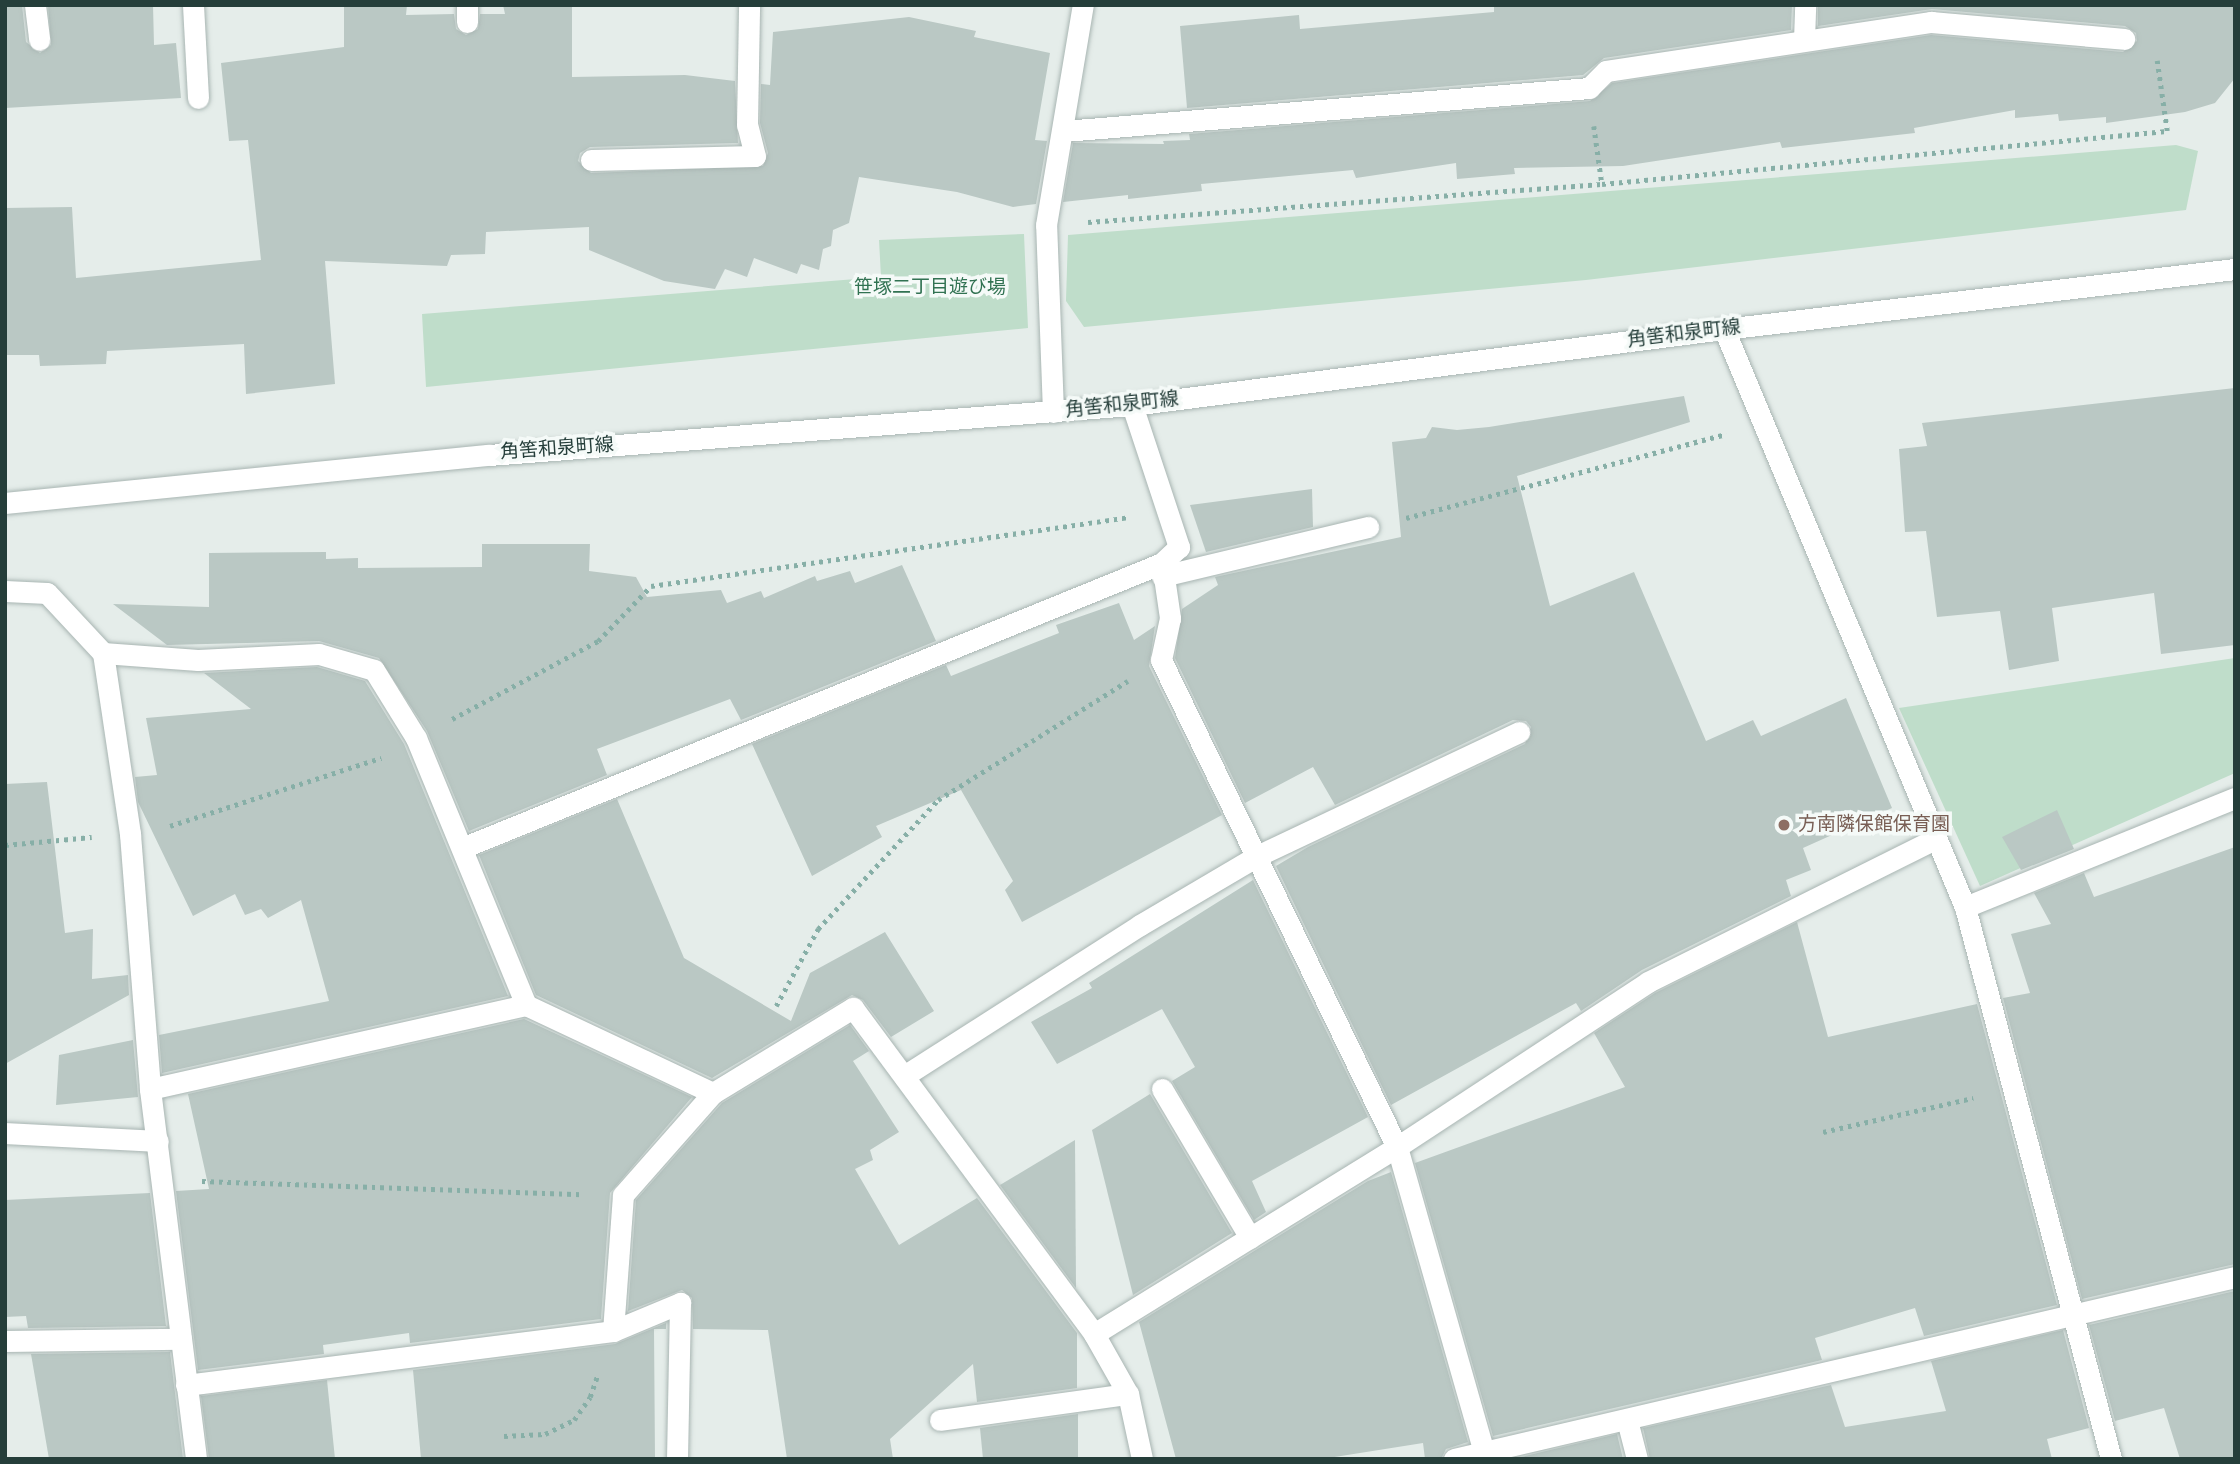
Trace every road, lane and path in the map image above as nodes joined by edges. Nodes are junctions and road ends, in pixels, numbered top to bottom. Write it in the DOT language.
graph roads {
  1 [pos="35,5"];
  2 [pos="194,5"];
  3 [pos="749,5"];
  4 [pos="1083,5"];
  5 [pos="1805,5"];
  6 [pos="2124,38"];
  7 [pos="39,40"];
  8 [pos="1804,40"];
  9 [pos="1589,88"];
  10 [pos="198,98"];
  11 [pos="1064,131"];
  12 [pos="591,160"];
  13 [pos="1602,184"];
  14 [pos="1046,225"];
  15 [pos="2235,269"];
  16 [pos="1724,329"];
  17 [pos="1132,405"];
  18 [pos="1053,412"];
  19 [pos="1764,424"];
  20 [pos="5,503"];
  21 [pos="1368,527"];
  22 [pos="1158,569"];
  23 [pos="5,592"];
  24 [pos="103,653"];
  25 [pos="1161,660"];
  26 [pos="1519,732"];
  27 [pos="416,738"];
  28 [pos="2235,798"];
  29 [pos="130,834"];
  30 [pos="1935,839"];
  31 [pos="5,845"];
  32 [pos="462,848"];
  33 [pos="1258,856"];
  34 [pos="1965,907"];
  35 [pos="526,1005"];
  36 [pos="773,1012"];
  37 [pos="904,1076"];
  38 [pos="150,1089"];
  39 [pos="1162,1089"];
  40 [pos="2012,1090"];
  41 [pos="713,1093"];
  42 [pos="5,1132"];
  43 [pos="1824,1132"];
  44 [pos="158,1141"];
  45 [pos="1397,1147"];
  46 [pos="163,1177"];
  47 [pos="623,1195"];
  48 [pos="1250,1238"];
  49 [pos="2235,1277"];
  50 [pos="2070,1314"];
  51 [pos="613,1331"];
  52 [pos="1094,1334"];
  53 [pos="181,1339"];
  54 [pos="5,1340"];
  55 [pos="186,1385"];
  56 [pos="1128,1394"];
  57 [pos="940,1420"];
  58 [pos="1627,1420"];
  59 [pos="504,1436"];
  60 [pos="1484,1452"];
  61 [pos="196,1459"];
  62 [pos="677,1459"];
  63 [pos="1142,1459"];
  64 [pos="1454,1459"];
  65 [pos="1637,1459"];
  66 [pos="2111,1459"];
  1 -- 7 [label="main road"];
  2 -- 10 [label="main road"];
  3 -- 12 [label="main road"];
  4 -- 11 [label="main road"];
  5 -- 8 [label="main road"];
  6 -- 8 [label="main road"];
  6 -- 13 [label="path"];
  8 -- 9 [label="main road"];
  9 -- 11 [label="main road"];
  9 -- 13 [label="path"];
  11 -- 14 [label="main road"];
  13 -- 14 [label="path"];
  14 -- 18 [label="main road"];
  15 -- 16 [label="main road, 角筈和泉町線"];
  16 -- 17 [label="main road, 角筈和泉町線"];
  16 -- 19 [label="main road"];
  17 -- 18 [label="main road, 角筈和泉町線"];
  17 -- 22 [label="main road"];
  18 -- 20 [label="main road, 角筈和泉町線"];
  19 -- 21 [label="path"];
  19 -- 30 [label="main road"];
  21 -- 22 [label="main road"];
  22 -- 25 [label="main road"];
  22 -- 27 [label="path"];
  22 -- 32 [label="main road"];
  23 -- 24 [label="main road"];
  24 -- 27 [label="main road"];
  24 -- 29 [label="main road"];
  25 -- 33 [label="main road"];
  25 -- 36 [label="path"];
  26 -- 33 [label="main road"];
  27 -- 29 [label="path"];
  27 -- 32 [label="main road"];
  28 -- 34 [label="main road"];
  29 -- 31 [label="path"];
  29 -- 38 [label="main road"];
  30 -- 34 [label="main road"];
  30 -- 45 [label="main road"];
  32 -- 35 [label="main road"];
  33 -- 37 [label="main road"];
  33 -- 45 [label="main road"];
  34 -- 40 [label="main road"];
  35 -- 38 [label="main road"];
  35 -- 41 [label="main road"];
  37 -- 41 [label="main road"];
  37 -- 52 [label="main road"];
  38 -- 44 [label="main road"];
  39 -- 48 [label="main road"];
  40 -- 43 [label="path"];
  40 -- 50 [label="main road"];
  41 -- 47 [label="main road"];
  42 -- 44 [label="main road"];
  44 -- 46 [label="main road"];
  45 -- 48 [label="main road"];
  45 -- 60 [label="main road"];
  46 -- 47 [label="path"];
  46 -- 53 [label="main road"];
  47 -- 51 [label="main road"];
  48 -- 52 [label="main road"];
  49 -- 50 [label="main road"];
  50 -- 58 [label="main road"];
  50 -- 66 [label="main road"];
  51 -- 55 [label="main road"];
  51 -- 59 [label="path"];
  51 -- 62 [label="main road"];
  52 -- 56 [label="main road"];
  53 -- 54 [label="main road"];
  53 -- 55 [label="main road"];
  55 -- 61 [label="main road"];
  56 -- 57 [label="main road"];
  56 -- 63 [label="main road"];
  58 -- 60 [label="main road"];
  58 -- 65 [label="main road"];
  60 -- 64 [label="main road"];
}
